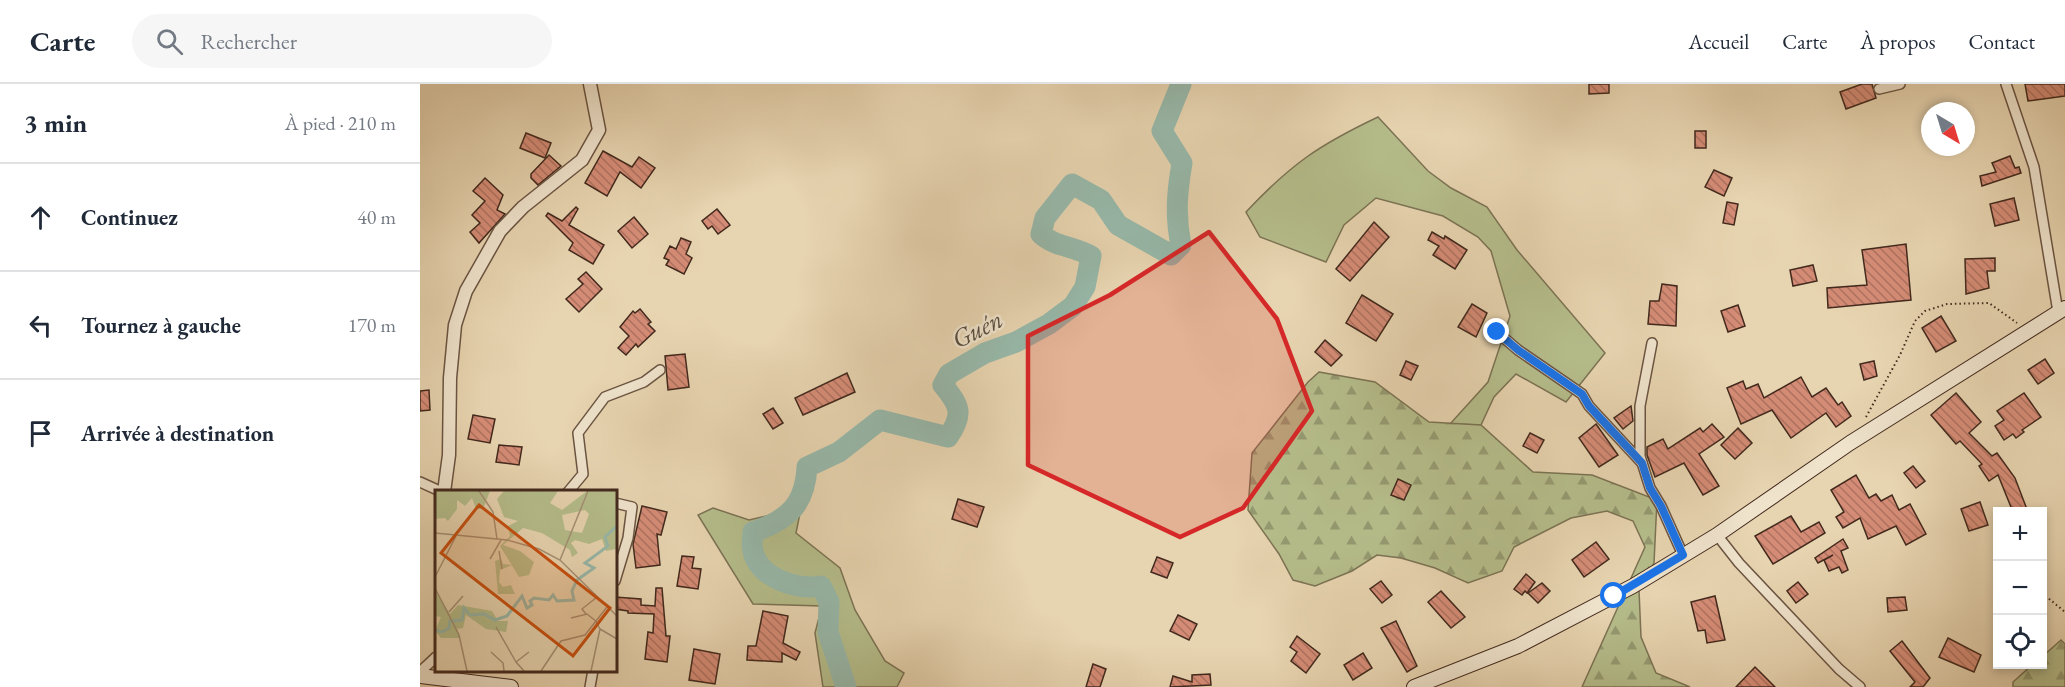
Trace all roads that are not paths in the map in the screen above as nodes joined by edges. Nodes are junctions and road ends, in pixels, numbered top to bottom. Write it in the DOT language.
graph roads {
  1 [pos="590,84"];
  2 [pos="1900,84"];
  3 [pos="2006,84"];
  4 [pos="1879,89"];
  5 [pos="2062,310"];
  6 [pos="1497,332"];
  7 [pos="1652,343"];
  8 [pos="660,370"];
  9 [pos="1642,463"];
  10 [pos="420,482"];
  11 [pos="438,490"];
  12 [pos="443,490"];
  13 [pos="571,490"];
  14 [pos="616,503"];
  15 [pos="1717,535"];
  16 [pos="1683,555"];
  17 [pos="616,578"];
  18 [pos="435,658"];
  19 [pos="454,672"];
  20 [pos="593,672"];
  21 [pos="420,674"];
  22 [pos="462,681"];
  23 [pos="511,687"];
  24 [pos="590,687"];
  25 [pos="1414,687"];
  26 [pos="1860,687"];
  1 -- 12 [label="street"];
  2 -- 4 [label="street"];
  3 -- 5 [label="street"];
  5 -- 15 [label="main road"];
  6 -- 9 [label="street"];
  7 -- 9 [label="street"];
  8 -- 13 [label="street"];
  9 -- 16 [label="street"];
  10 -- 11 [label="street"];
  14 -- 17 [label="street"];
  15 -- 16 [label="main road"];
  15 -- 26 [label="street"];
  16 -- 25 [label="main road"];
  18 -- 21 [label="street"];
  19 -- 22 [label="street"];
  20 -- 24 [label="street"];
  21 -- 22 [label="main road"];
  22 -- 23 [label="main road"];
}
